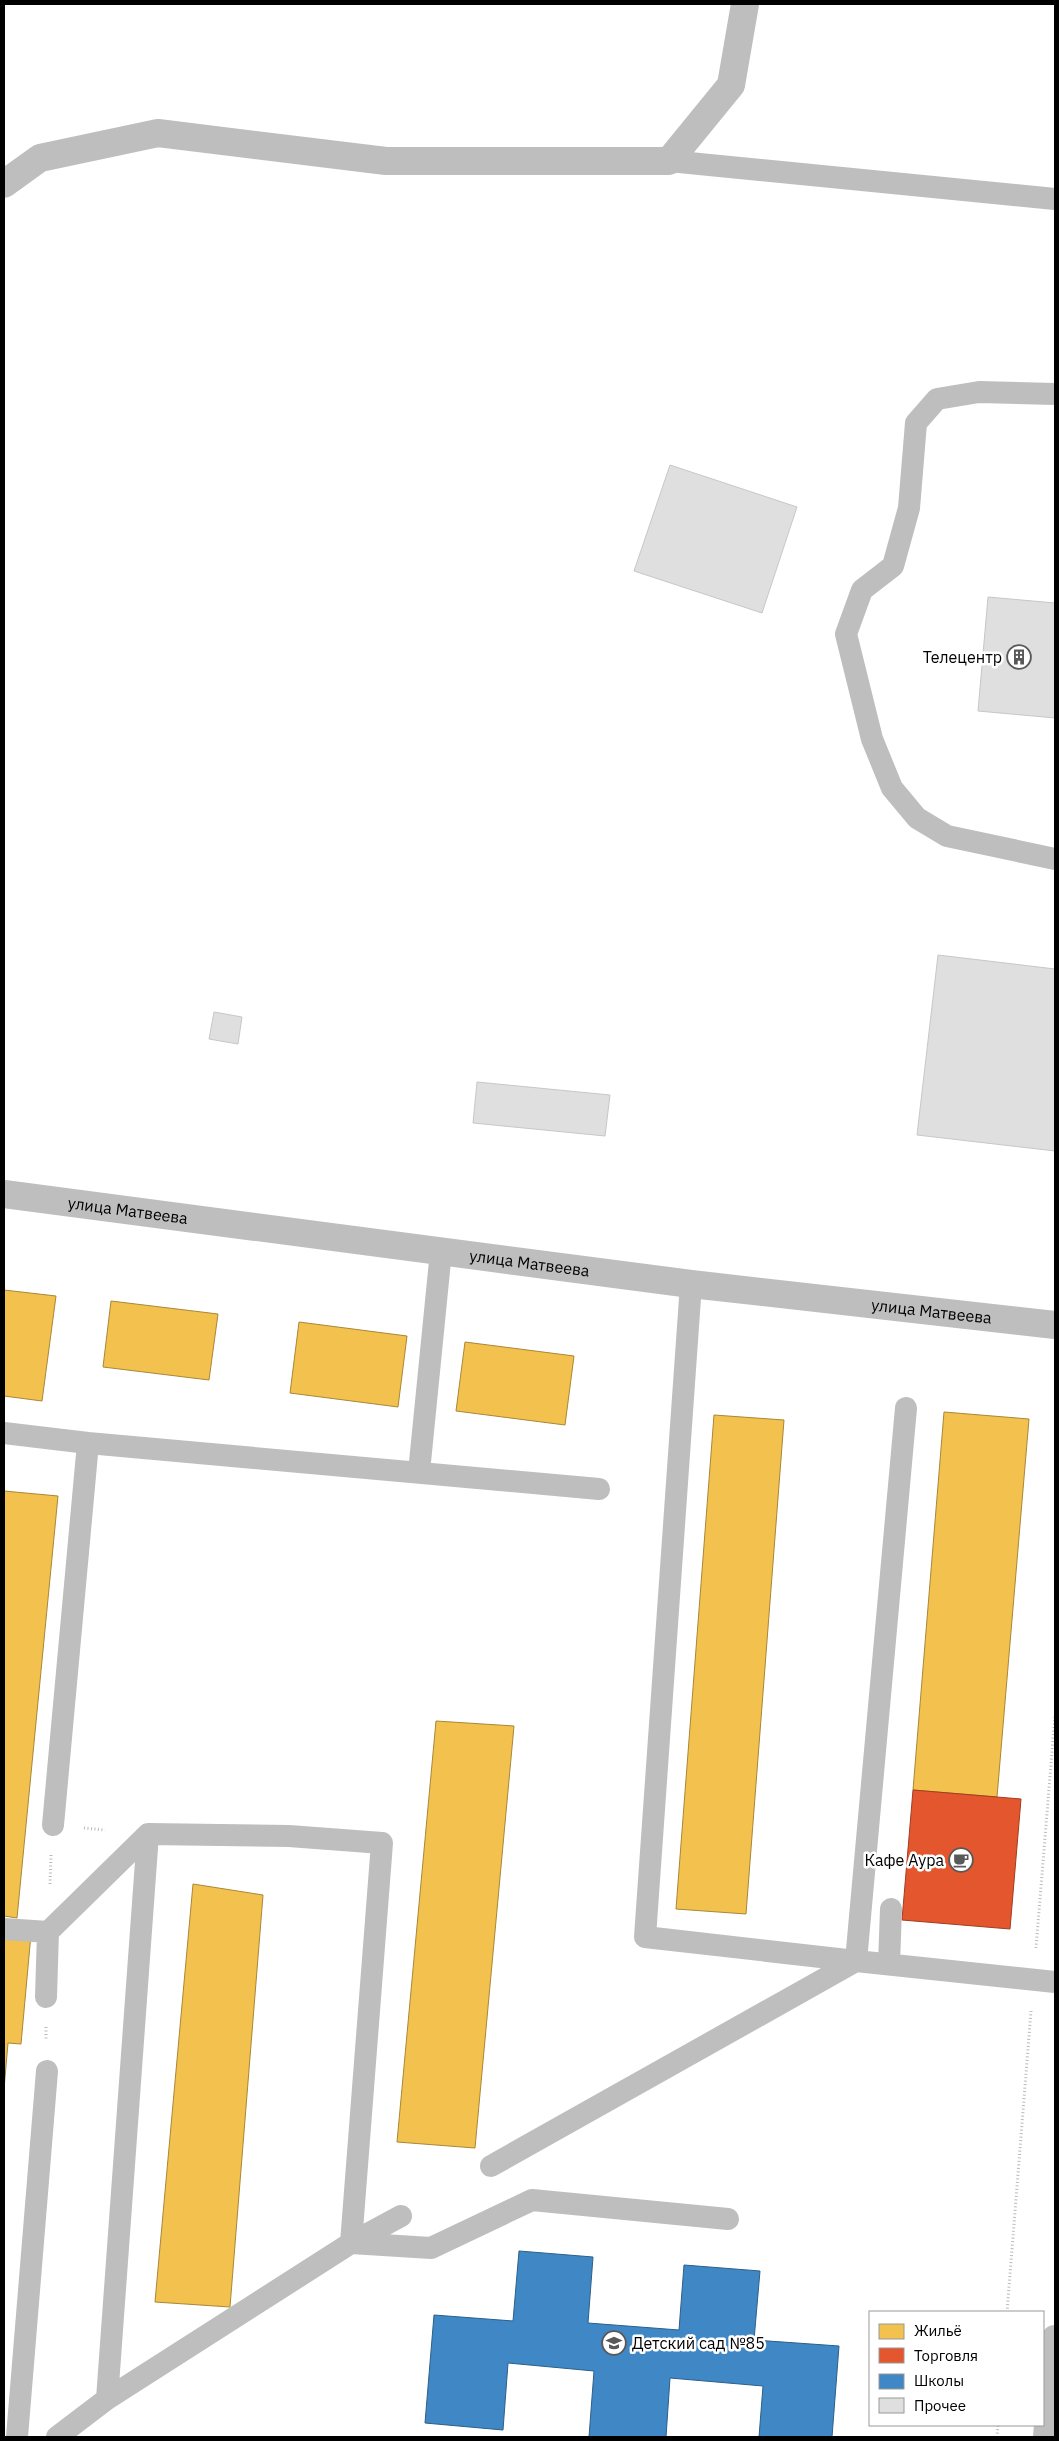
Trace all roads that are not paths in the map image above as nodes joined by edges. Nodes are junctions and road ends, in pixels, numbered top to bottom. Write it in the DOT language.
graph roads {
  1 [pos="745,4"];
  2 [pos="669,161"];
  3 [pos="4,184"];
  4 [pos="1055,199"];
  5 [pos="1055,394"];
  6 [pos="1055,859"];
  7 [pos="4,1194"];
  8 [pos="441,1251"];
  9 [pos="691,1284"];
  10 [pos="1055,1325"];
  11 [pos="906,1408"];
  12 [pos="4,1433"];
  13 [pos="88,1443"];
  14 [pos="419,1472"];
  15 [pos="599,1489"];
  16 [pos="53,1825"];
  17 [pos="148,1834"];
  18 [pos="891,1909"];
  19 [pos="4,1929"];
  20 [pos="48,1932"];
  21 [pos="856,1960"];
  22 [pos="888,1964"];
  23 [pos="1055,1982"];
  24 [pos="46,1997"];
  25 [pos="47,2071"];
  26 [pos="491,2166"];
  27 [pos="401,2216"];
  28 [pos="728,2219"];
  29 [pos="351,2243"];
  30 [pos="1055,2339"];
  31 [pos="107,2399"];
  32 [pos="17,2437"];
  33 [pos="57,2437"];
  34 [pos="1047,2437"];
  1 -- 2 [label="street"];
  2 -- 3 [label="street"];
  2 -- 4 [label="lane"];
  5 -- 6 [label="lane"];
  7 -- 8 [label="street, улица Матвеева"];
  8 -- 9 [label="street, улица Матвеева"];
  8 -- 14 [label="lane"];
  9 -- 10 [label="street, улица Матвеева"];
  9 -- 21 [label="lane"];
  11 -- 21 [label="lane"];
  12 -- 13 [label="lane"];
  13 -- 14 [label="lane"];
  13 -- 16 [label="lane"];
  14 -- 15 [label="lane"];
  17 -- 20 [label="lane"];
  17 -- 29 [label="lane"];
  17 -- 31 [label="lane"];
  18 -- 22 [label="lane"];
  19 -- 20 [label="lane"];
  20 -- 24 [label="lane"];
  21 -- 22 [label="lane"];
  21 -- 26 [label="lane"];
  22 -- 23 [label="lane"];
  25 -- 32 [label="lane"];
  27 -- 29 [label="lane"];
  28 -- 29 [label="lane"];
  29 -- 31 [label="lane"];
  30 -- 34 [label="street"];
  31 -- 33 [label="lane"];
}
